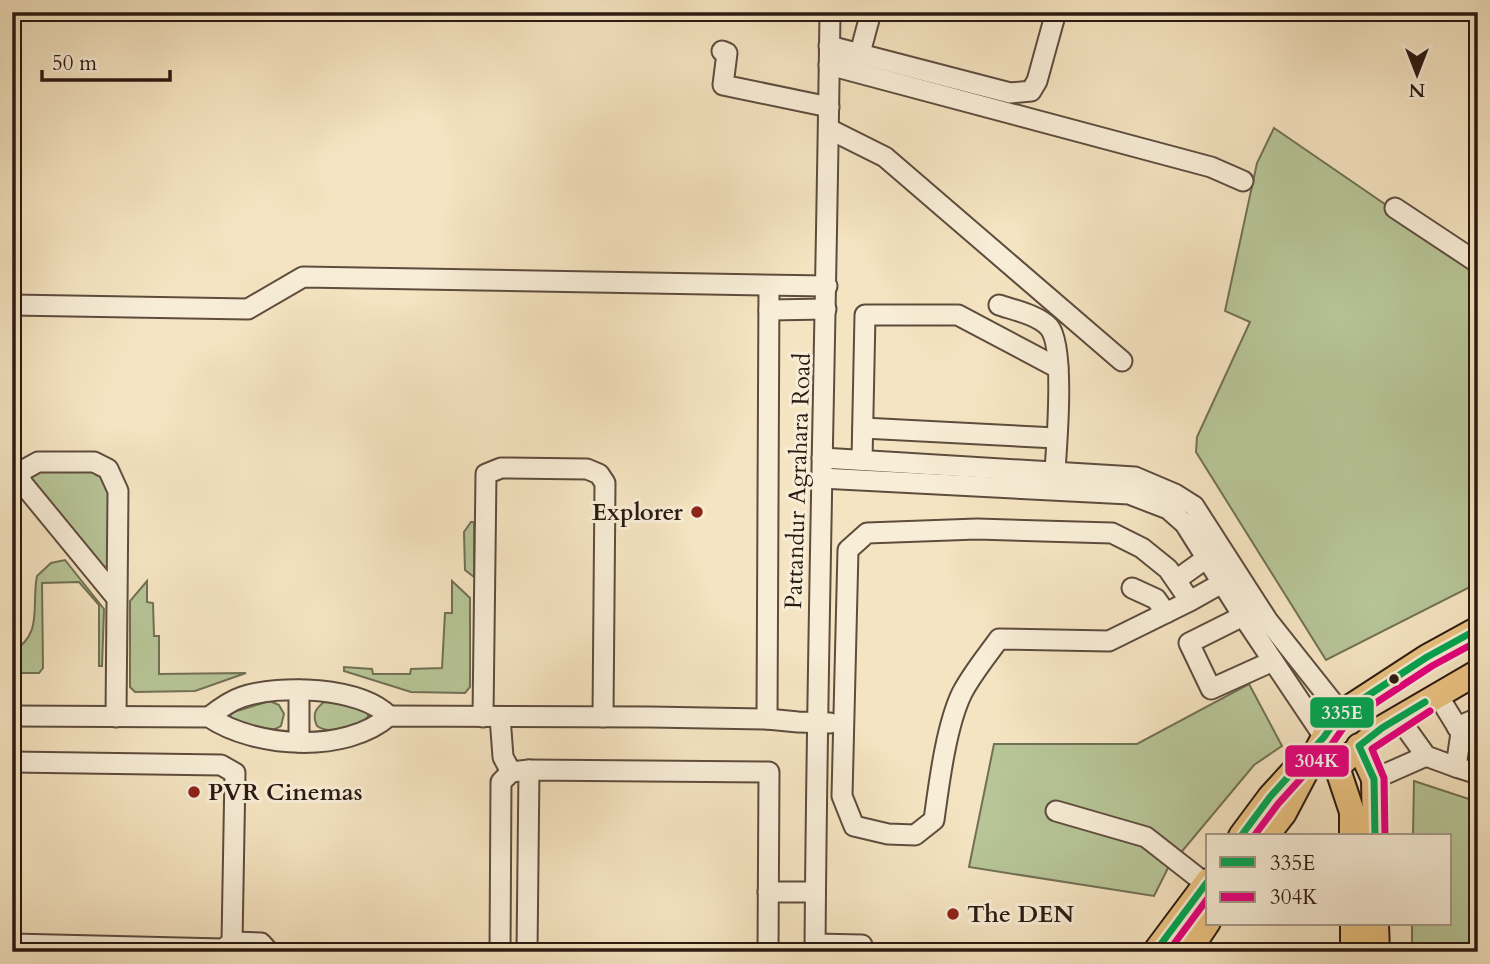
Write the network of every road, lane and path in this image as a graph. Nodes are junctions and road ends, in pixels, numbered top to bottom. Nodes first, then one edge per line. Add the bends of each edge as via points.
1 (830, 12) edge
2 (871, 12) edge
3 (1056, 12) edge
4 (722, 51) dead end
5 (860, 53) junction
6 (830, 56) junction
7 (829, 107) junction
8 (829, 129) junction
9 (1243, 181) dead end
10 (1395, 208) dead end
11 (1478, 263) edge
12 (769, 286) junction
13 (827, 286) junction
14 (12, 304) edge
15 (999, 305) dead end
16 (826, 315) junction
17 (769, 316) junction
18 (1122, 361) dead end
19 (1058, 368) junction
20 (863, 428) junction
21 (1056, 438) junction
22 (822, 458) junction
23 (862, 460) junction
24 (821, 478) junction
25 (1054, 481) junction
26 (1214, 553) junction
27 (1176, 580) junction
28 (1222, 583) junction
29 (1132, 588) dead end
30 (115, 596) junction
31 (1190, 601) junction
32 (1166, 613) junction
33 (1243, 616) junction
34 (1478, 629) edge
35 (1273, 661) junction
36 (1478, 672) edge
37 (299, 690) junction
38 (1437, 694) junction
39 (1342, 713) junction
40 (12, 716) edge
41 (389, 716) junction
42 (116, 717) junction
43 (209, 717) junction
44 (491, 717) junction
45 (603, 717) junction
46 (1398, 717) junction
47 (1478, 718) edge
48 (767, 719) junction
49 (816, 723) junction
50 (844, 723) junction
51 (1457, 727) junction
52 (1324, 737) junction
53 (299, 742) junction
54 (1359, 746) junction
55 (1426, 756) junction
56 (12, 762) edge
57 (1456, 767) junction
58 (520, 771) junction
59 (1478, 774) edge
60 (1374, 779) junction
61 (1056, 811) dead end
62 (1242, 834) edge
63 (1268, 834) edge
64 (1352, 834) edge
65 (1375, 834) edge
66 (1206, 881) edge
67 (1206, 883) edge
68 (768, 892) junction
69 (815, 892) junction
70 (1206, 925) edge
71 (1353, 926) edge
72 (1376, 926) edge
73 (12, 944) edge
74 (226, 948) edge
75 (815, 948) edge
76 (89, 949) edge
77 (269, 952) edge
78 (500, 952) edge
79 (527, 952) edge
80 (768, 952) edge
81 (862, 952) edge
82 (1156, 952) edge
83 (1188, 952) edge
84 (1353, 952) edge
85 (1377, 952) edge

1 - 6 street, Pattandur Agrahara Road
2 - 5 street
3 - 5 street via 1031,91 1010,93
4 - 7 street via 727,53 723,85
5 - 6 street
6 - 7 street, Pattandur Agrahara Road
6 - 9 street via 1211,167
7 - 8 street, Pattandur Agrahara Road
8 - 13 street, Pattandur Agrahara Road
8 - 18 street via 885,157
10 - 11 street
12 - 13 street
12 - 14 street via 303,277 248,309
12 - 17 street
13 - 16 street, Pattandur Agrahara Road
15 - 19 street via 1049,327
16 - 17 street
16 - 22 street, Pattandur Agrahara Road
17 - 48 street
19 - 20 street via 958,315 865,315
19 - 21 street
20 - 21 street
20 - 23 street
21 - 25 street
22 - 23 street
22 - 24 street, Pattandur Agrahara Road
23 - 25 street
24 - 25 street
24 - 49 street, Pattandur Agrahara Road
25 - 26 street via 1135,477 1175,494 1194,506
26 - 27 street
26 - 28 street
26 - 39 street
27 - 31 street
27 - 50 street via 1142,548 1112,533 977,529 867,533 848,550
28 - 31 street
28 - 33 street
29 - 32 street via 1156,599
30 - 30 street via 23,484 18,473 38,462 94,462 108,469 118,491
30 - 42 street
31 - 32 street
32 - 50 street via 1109,641 999,639 961,696 941,771 934,820 915,835 854,826 842,796
33 - 35 street
33 - 35 street via 1189,643 1211,689
34 - 39 main road
35 - 52 street
36 - 38 main road
37 - 41 street via 359,700 380,707
37 - 43 street via 242,697
37 - 53 street
38 - 46 main road
38 - 51 street
39 - 52 main road
40 - 42 street
41 - 44 street
41 - 53 street via 378,726 352,735
42 - 43 street
43 - 53 street via 243,733
44 - 45 street
44 - 45 street via 486,474 501,468 587,469 605,483
44 - 58 street via 503,757
45 - 48 street
46 - 54 main road
46 - 55 street
47 - 51 street
48 - 49 street
49 - 50 street
49 - 69 street, Pattandur Agrahara Road
51 - 57 street via 1461,733
52 - 62 main road
52 - 63 main road via 1284,813
54 - 60 main road
54 - 64 main road via 1337,767 1352,813
55 - 57 street
55 - 60 street
56 - 74 street via 221,765 235,773
57 - 59 street
58 - 68 street via 769,772
58 - 78 street via 501,782
58 - 79 street
60 - 65 main road
61 - 66 street via 1146,837
67 - 82 main road
68 - 69 street
68 - 80 street
69 - 75 street, Pattandur Agrahara Road
70 - 83 main road
71 - 84 main road
72 - 85 main road
73 - 76 street
74 - 76 street
74 - 77 street via 261,943
75 - 81 street via 862,945

